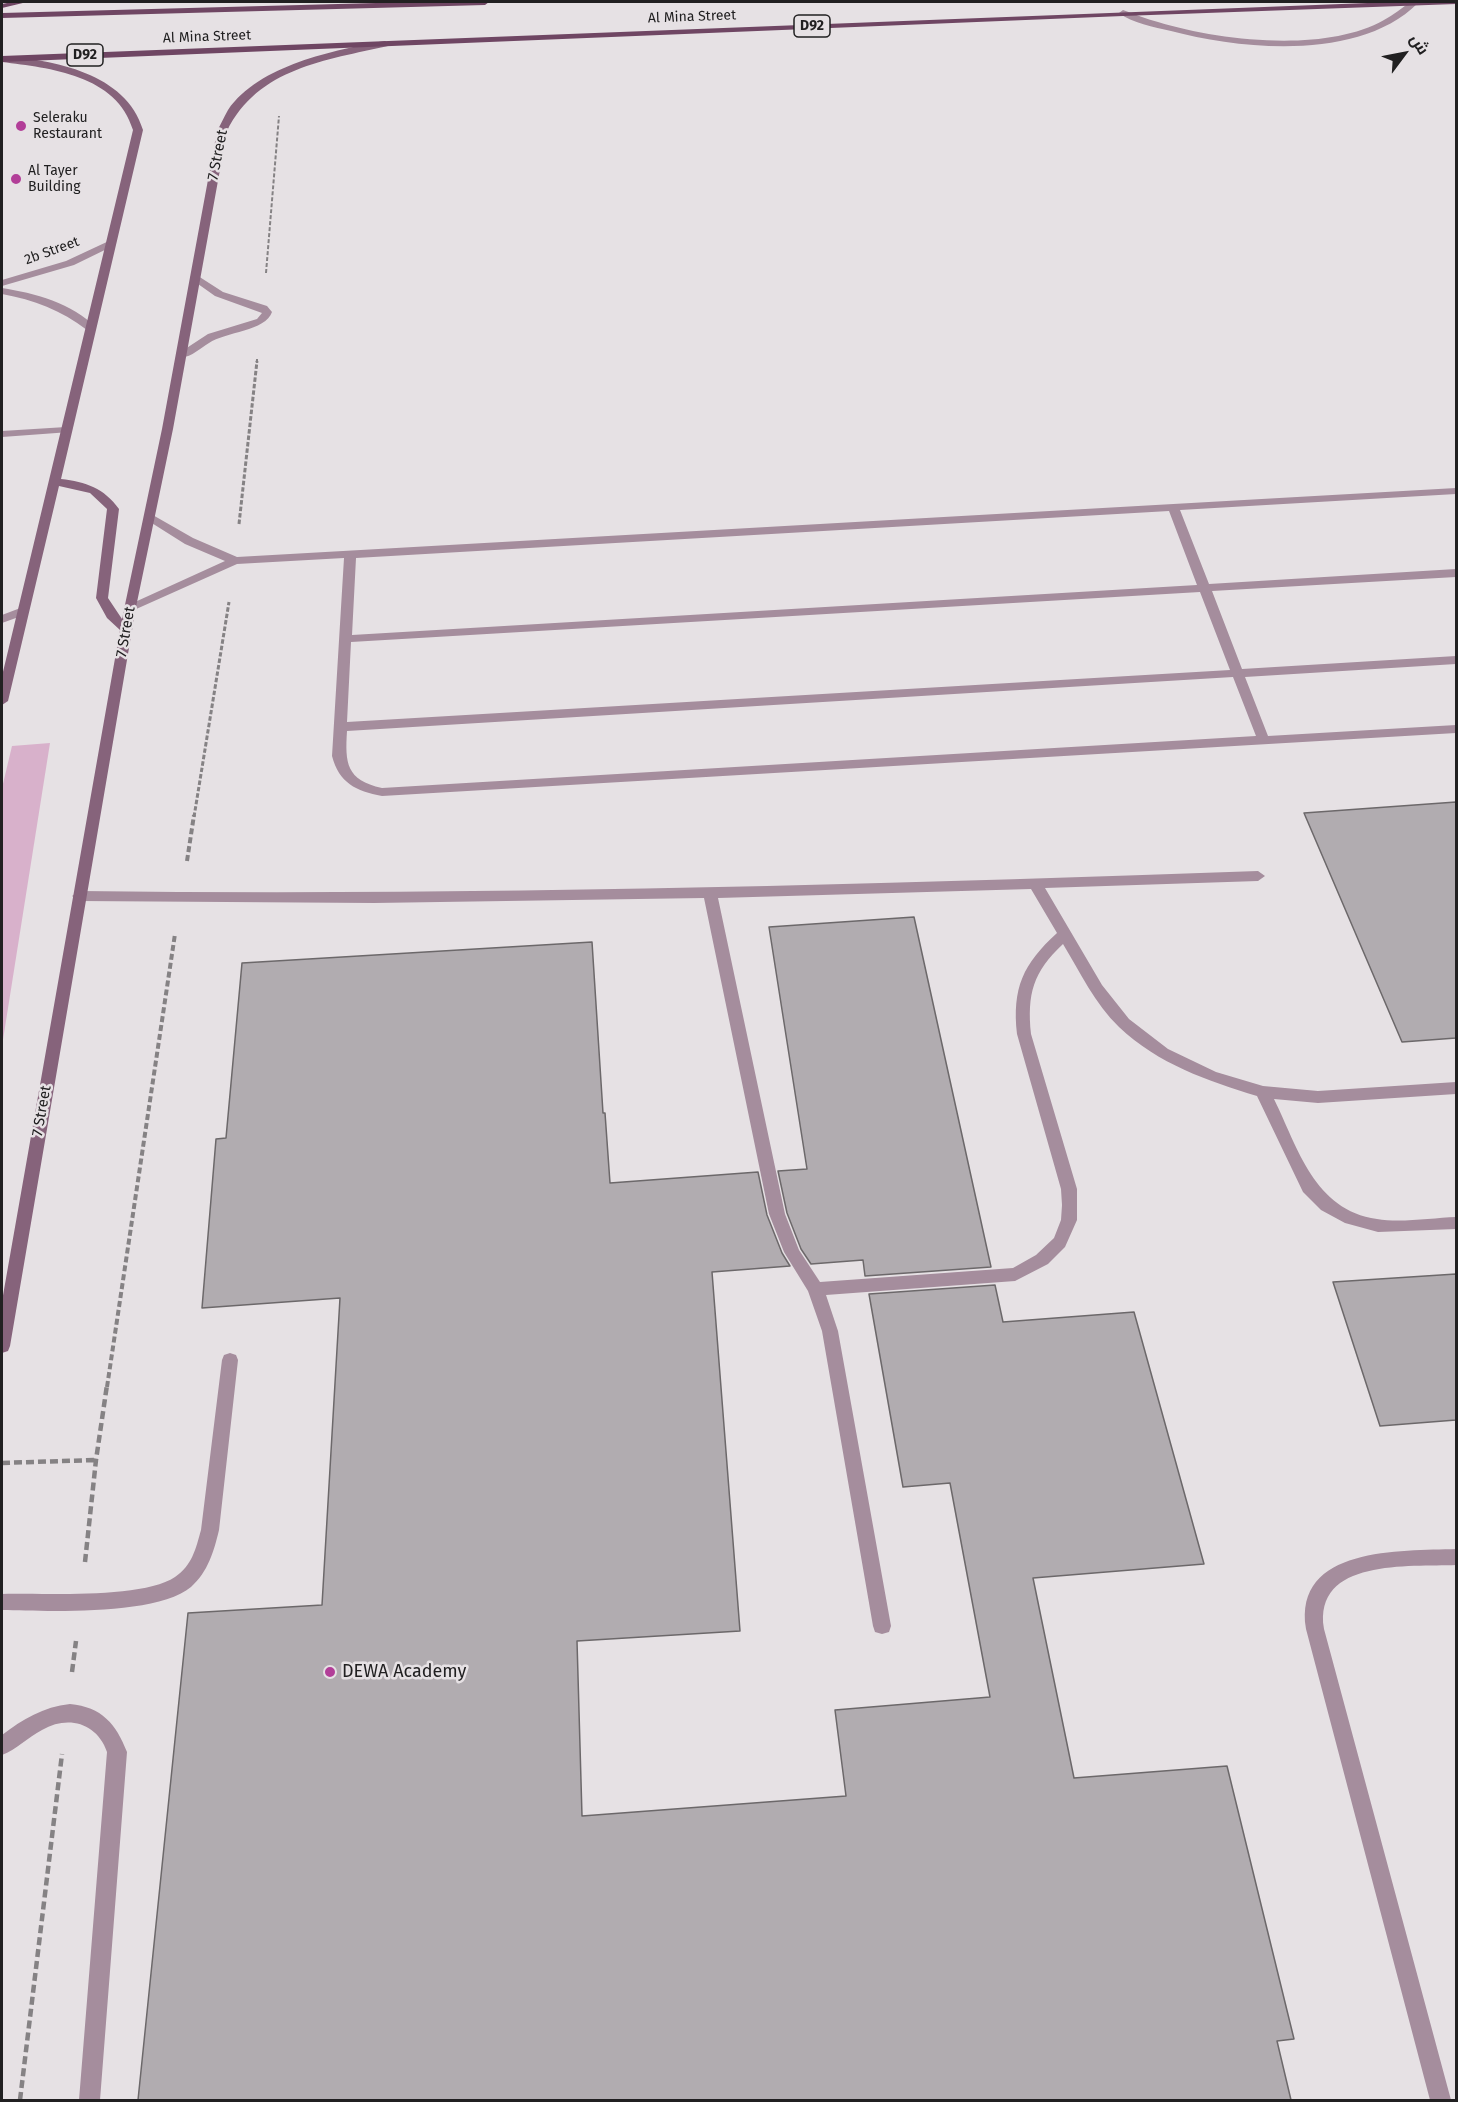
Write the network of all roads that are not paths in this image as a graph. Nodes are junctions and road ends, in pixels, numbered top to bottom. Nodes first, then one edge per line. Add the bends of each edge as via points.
1 (23, 2) edge
2 (485, 2) edge
3 (1456, 2) edge
4 (1414, 3) junction
5 (2, 6) edge
6 (1123, 13) junction
7 (2, 16) edge
8 (405, 41) junction
9 (2, 59) edge
10 (111, 243) junction
11 (195, 277) junction
12 (2, 283) edge
13 (2, 291) edge
14 (91, 328) junction
15 (183, 354) junction
16 (66, 430) junction
17 (2, 434) edge
18 (53, 482) junction
19 (1456, 491) edge
20 (1173, 507) junction
21 (151, 518) junction
22 (350, 554) junction
23 (236, 561) junction
24 (1456, 573) edge
25 (1204, 588) junction
26 (130, 607) junction
27 (23, 611) junction
28 (2, 619) edge
29 (126, 629) junction
30 (345, 639) junction
31 (1456, 660) edge
32 (1238, 673) junction
33 (2, 700) edge
34 (340, 727) junction
35 (1456, 729) edge
36 (1264, 741) junction
37 (1258, 876) dead end
38 (1035, 884) junction
39 (710, 895) junction
40 (79, 896) junction
41 (1064, 935) junction
42 (1456, 1088) edge
43 (1263, 1092) junction
44 (1456, 1223) edge
45 (816, 1289) junction
46 (2, 1346) edge
47 (230, 1360) dead end
48 (1456, 1557) edge
49 (2, 1602) edge
50 (882, 1626) dead end
51 (2, 1746) edge
52 (90, 2100) edge
53 (1440, 2100) edge

1 - 5 main road
2 - 7 main road
3 - 4 main road, Al Mina Street / D92
4 - 6 main road, Al Mina Street / D92
4 - 6 street via 1391,21 1355,34 1286,43 1194,35
6 - 8 main road, Al Mina Street / D92
8 - 9 main road, Al Mina Street / D92
8 - 11 main road, 7 Street via 329,56 267,81 241,99 227,116 222,131
9 - 10 main road via 44,65 83,77 106,87 132,112 138,130
10 - 12 street, 2b Street via 62,266
10 - 14 main road
11 - 15 main road, 7 Street
11 - 15 street via 219,294 267,312 261,321 212,336
13 - 14 street via 41,299 78,316
14 - 16 main road
15 - 21 main road, 7 Street
16 - 17 street
16 - 18 main road
18 - 27 main road
18 - 29 main road via 93,489 113,509 102,598 106,610
19 - 20 street
20 - 22 street
20 - 25 street
21 - 23 street via 189,541
21 - 26 main road, 7 Street
22 - 23 street
22 - 30 street
23 - 26 street
24 - 25 street
25 - 30 street
25 - 32 street
26 - 29 main road, 7 Street
27 - 28 street
27 - 33 main road
29 - 40 main road, 7 Street
30 - 34 street
31 - 32 street
32 - 34 street
32 - 36 street
34 - 36 street via 339,756 345,776 366,790 382,792
35 - 36 street
37 - 38 street
38 - 39 street
38 - 41 street
39 - 40 street via 344,899
39 - 45 street via 777,1214 792,1252
40 - 46 main road, 7 Street
41 - 43 street via 1097,989 1124,1023 1163,1053 1211,1076
41 - 45 street via 1032,969 1023,989 1020,1011 1069,1189 1067,1230 1056,1249 1038,1264 1014,1274
42 - 43 street via 1318,1097
43 - 44 street via 1309,1188 1327,1206 1351,1219 1378,1226
45 - 50 street via 830,1331
47 - 49 street via 209,1540 196,1570 179,1586 157,1596
48 - 53 street via 1370,1562 1350,1567 1332,1576 1319,1591 1313,1609 1315,1629
51 - 52 street via 45,1718 67,1713 100,1722 112,1735 117,1752

